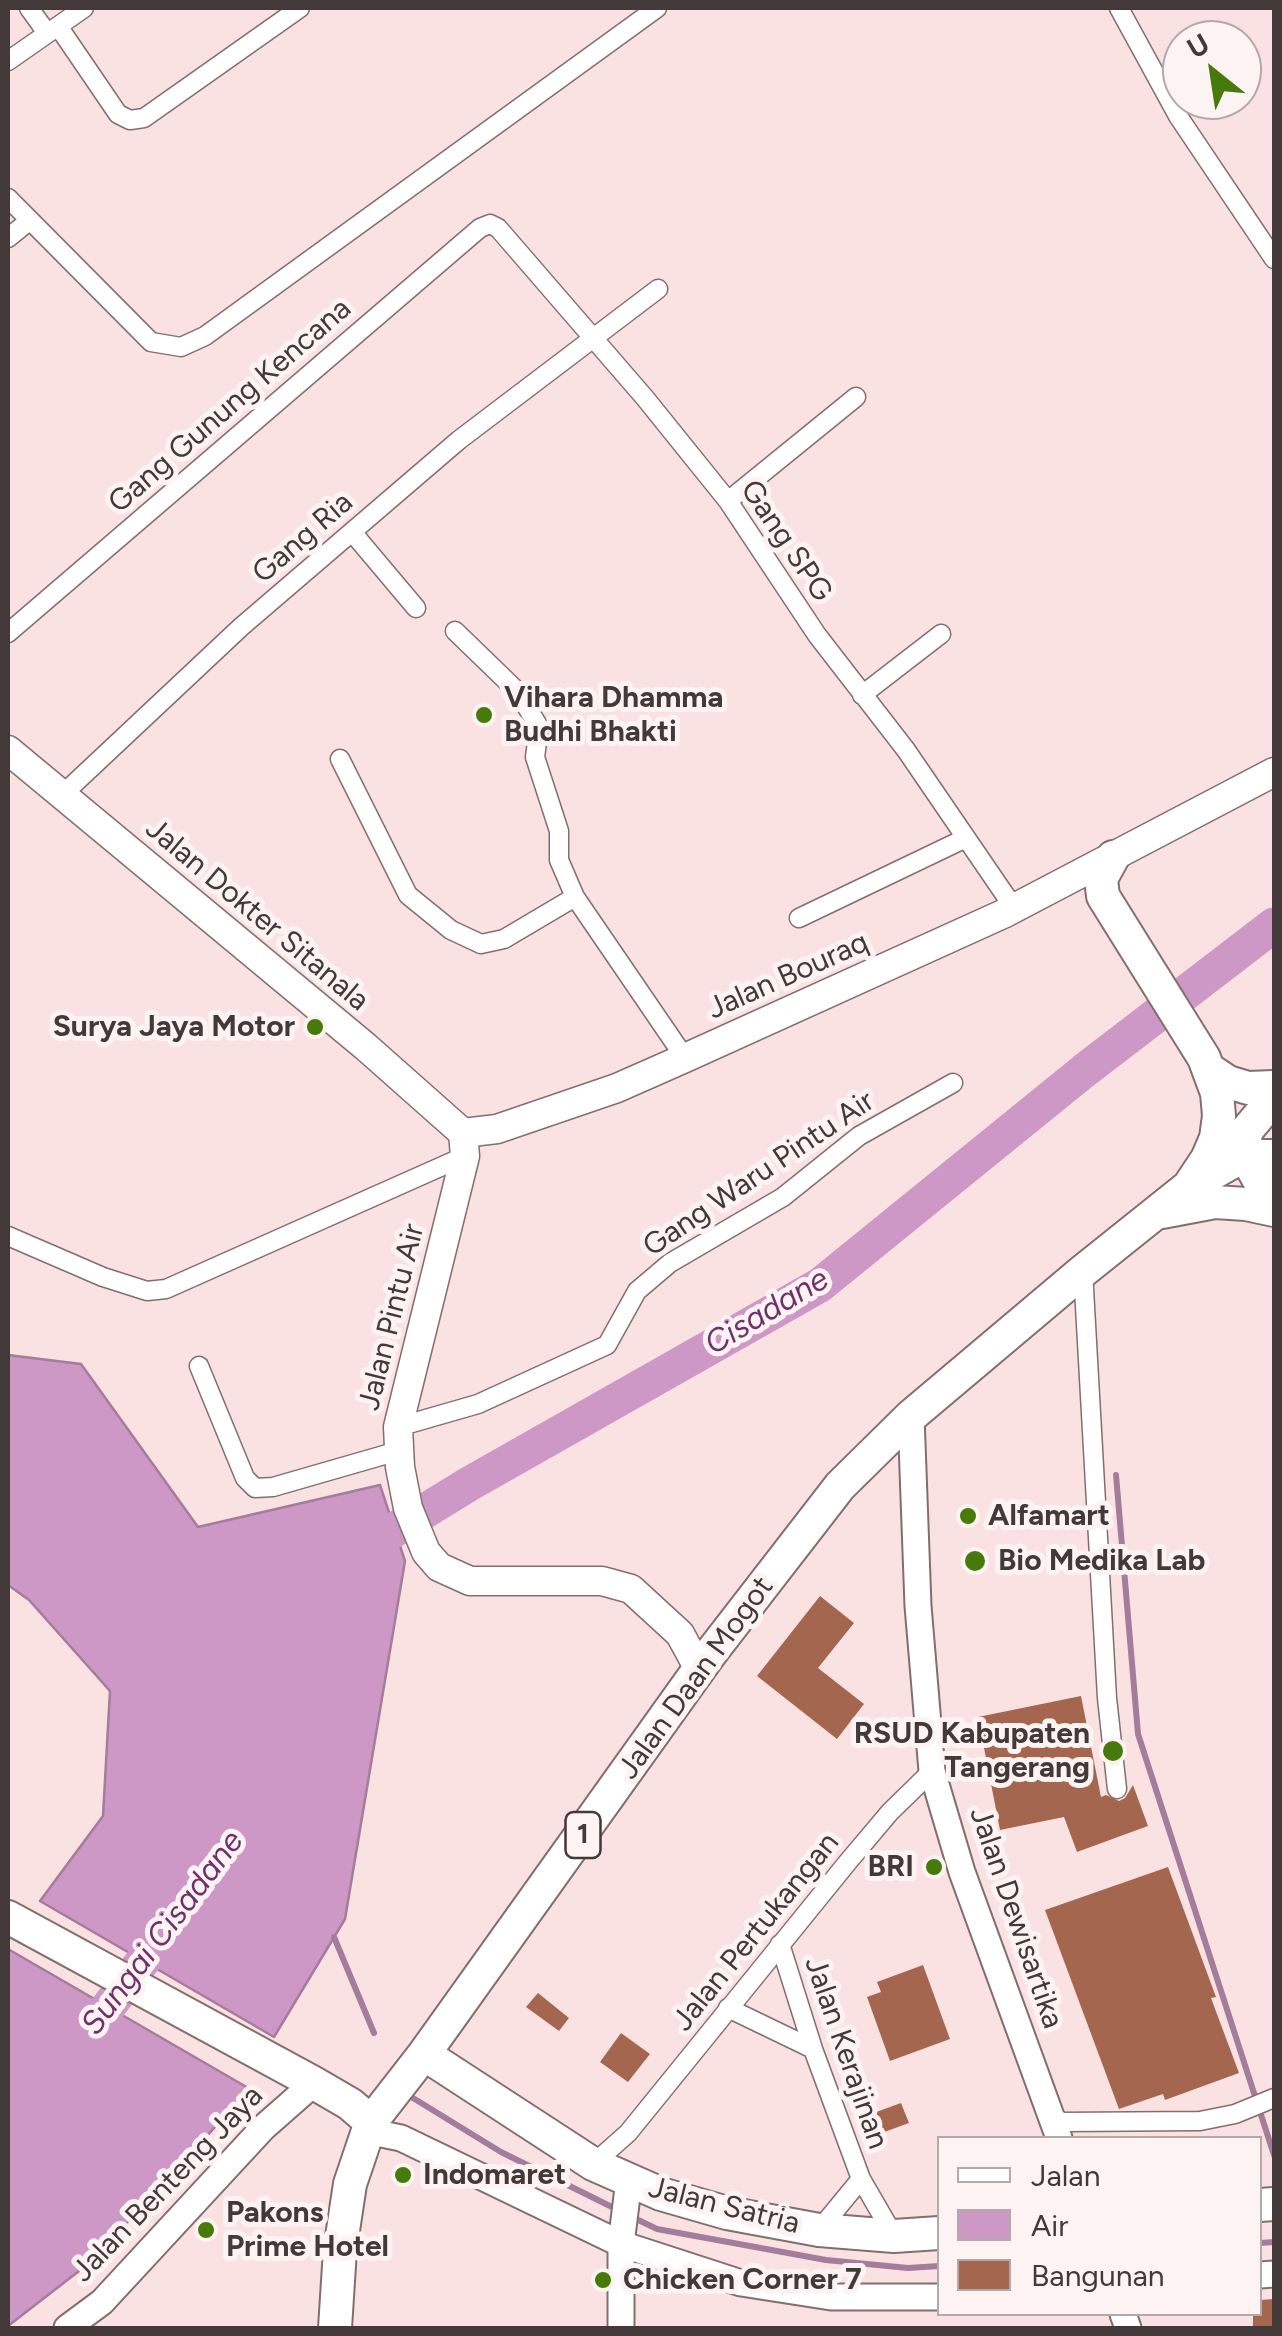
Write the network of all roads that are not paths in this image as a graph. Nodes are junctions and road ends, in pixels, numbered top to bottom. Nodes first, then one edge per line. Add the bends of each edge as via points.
1 (29, 8) edge
2 (84, 8) edge
3 (300, 8) edge
4 (658, 8) edge
5 (1119, 8) edge
6 (53, 29) junction
7 (8, 61) edge
8 (8, 198) edge
9 (29, 221) junction
10 (490, 224) joint
11 (8, 238) edge
12 (1274, 259) edge
13 (658, 289) dead end
14 (591, 337) junction
15 (856, 397) dead end
16 (728, 502) junction
17 (352, 532) junction
18 (416, 608) dead end
19 (455, 631) dead end
20 (8, 634) edge
21 (940, 634) dead end
22 (862, 694) junction
23 (8, 750) edge
24 (340, 759) dead end
25 (1274, 772) edge
26 (62, 795) junction
27 (966, 838) junction
28 (1121, 853) junction
29 (576, 897) junction
30 (1014, 908) junction
31 (799, 918) dead end
32 (685, 1058) junction
33 (1207, 1064) junction
34 (953, 1083) dead end
35 (1274, 1087) edge
36 (1264, 1110) edge
37 (464, 1144) junction
38 (1264, 1157) edge
39 (1188, 1187) junction
40 (1274, 1209) edge
41 (1153, 1215) junction
42 (8, 1236) edge
43 (1083, 1270) junction
44 (199, 1366) dead end
45 (911, 1416) junction
46 (399, 1448) junction
47 (699, 1669) junction
48 (932, 1771) junction
49 (1117, 1789) dead end
50 (8, 1917) edge
51 (780, 1944) junction
52 (464, 1999) junction
53 (728, 2008) junction
54 (813, 2049) junction
55 (424, 2054) junction
56 (314, 2084) junction
57 (1271, 2100) edge
58 (362, 2119) junction
59 (1055, 2127) edge
60 (628, 2133) junction
61 (593, 2164) junction
62 (861, 2180) junction
63 (628, 2183) junction
64 (820, 2230) junction
65 (937, 2234) edge
66 (894, 2236) junction
67 (621, 2240) junction
68 (937, 2297) edge
69 (67, 2328) edge
70 (334, 2328) edge
71 (621, 2328) edge

1 - 6 street
2 - 6 street
3 - 6 street via 144,118 130,120 118,114
4 - 9 street via 181,347 150,342
5 - 12 street via 1178,116
6 - 7 street
8 - 9 street
9 - 11 street
10 - 14 street, Gang SPG
10 - 20 street, Gang Gunung Kencana
13 - 14 street, Gang Ria
14 - 16 street, Gang SPG
14 - 17 street, Gang Ria
15 - 16 street
16 - 22 street, Gang SPG
17 - 18 street
17 - 26 street, Gang Ria
19 - 29 street via 517,691 539,727 535,757 559,831 559,860
21 - 22 street
22 - 27 street, Gang SPG
23 - 26 main road, Jalan Dokter Sitanala
24 - 29 street via 408,895 451,930 480,944 504,939
25 - 28 main road, Jalan Bouraq
26 - 37 main road, Jalan Dokter Sitanala via 366,1047
27 - 30 street, Gang SPG
27 - 31 street
28 - 30 main road, Jalan Bouraq
28 - 33 highway via 1100,888
29 - 32 street
30 - 32 main road, Jalan Bouraq
32 - 37 main road, Jalan Bouraq
33 - 35 highway via 1228,1082
33 - 39 highway via 1219,1116 1216,1138
34 - 46 street, Gang Waru Pintu Air via 859,1136 783,1197 670,1263 637,1292 607,1345
36 - 38 highway via 1243,1140
37 - 42 street via 166,1289 103,1277
37 - 46 main road, Jalan Pintu Air
38 - 39 highway, Jalan Daan Mogot / 1
38 - 40 highway
39 - 41 highway, Jalan Daan Mogot / 1
40 - 41 highway via 1214,1202
41 - 43 highway, Jalan Daan Mogot / 1
43 - 45 highway, Jalan Daan Mogot / 1
43 - 49 street
44 - 46 street, Gang Waru Pintu Air via 255,1488
45 - 47 highway, Jalan Daan Mogot / 1 via 840,1486
45 - 48 street, Jalan Dewisartika
46 - 47 main road, Jalan Pintu Air via 408,1508 439,1567 470,1581 602,1582 631,1589 680,1634
47 - 52 highway, Jalan Daan Mogot / 1
48 - 51 street, Jalan Pertukangan
48 - 59 street, Jalan Dewisartika
50 - 56 highway
51 - 53 street, Jalan Pertukangan
51 - 54 street, Jalan Kerajinan
52 - 55 highway, Jalan Daan Mogot / 1
52 - 58 highway via 431,2021 386,2072
53 - 54 street
53 - 60 street, Jalan Pertukangan
54 - 62 street, Jalan Kerajinan
55 - 58 highway, Jalan Daan Mogot / 1
55 - 61 highway, Jalan Satria
56 - 58 highway
56 - 69 street, Jalan Benteng Jaya via 264,2127 102,2302
57 - 59 street via 1200,2121
58 - 67 street
58 - 70 highway, Jalan Daan Mogot / 1
60 - 61 street, Jalan Pertukangan
60 - 63 street
61 - 63 highway, Jalan Satria
62 - 64 street, Jalan Kerajinan
62 - 66 street, Jalan Kerajinan
63 - 64 highway, Jalan Satria
63 - 67 street
64 - 66 highway, Jalan Satria
65 - 66 highway, Jalan Satria
67 - 68 street via 741,2284 831,2297
67 - 71 street

